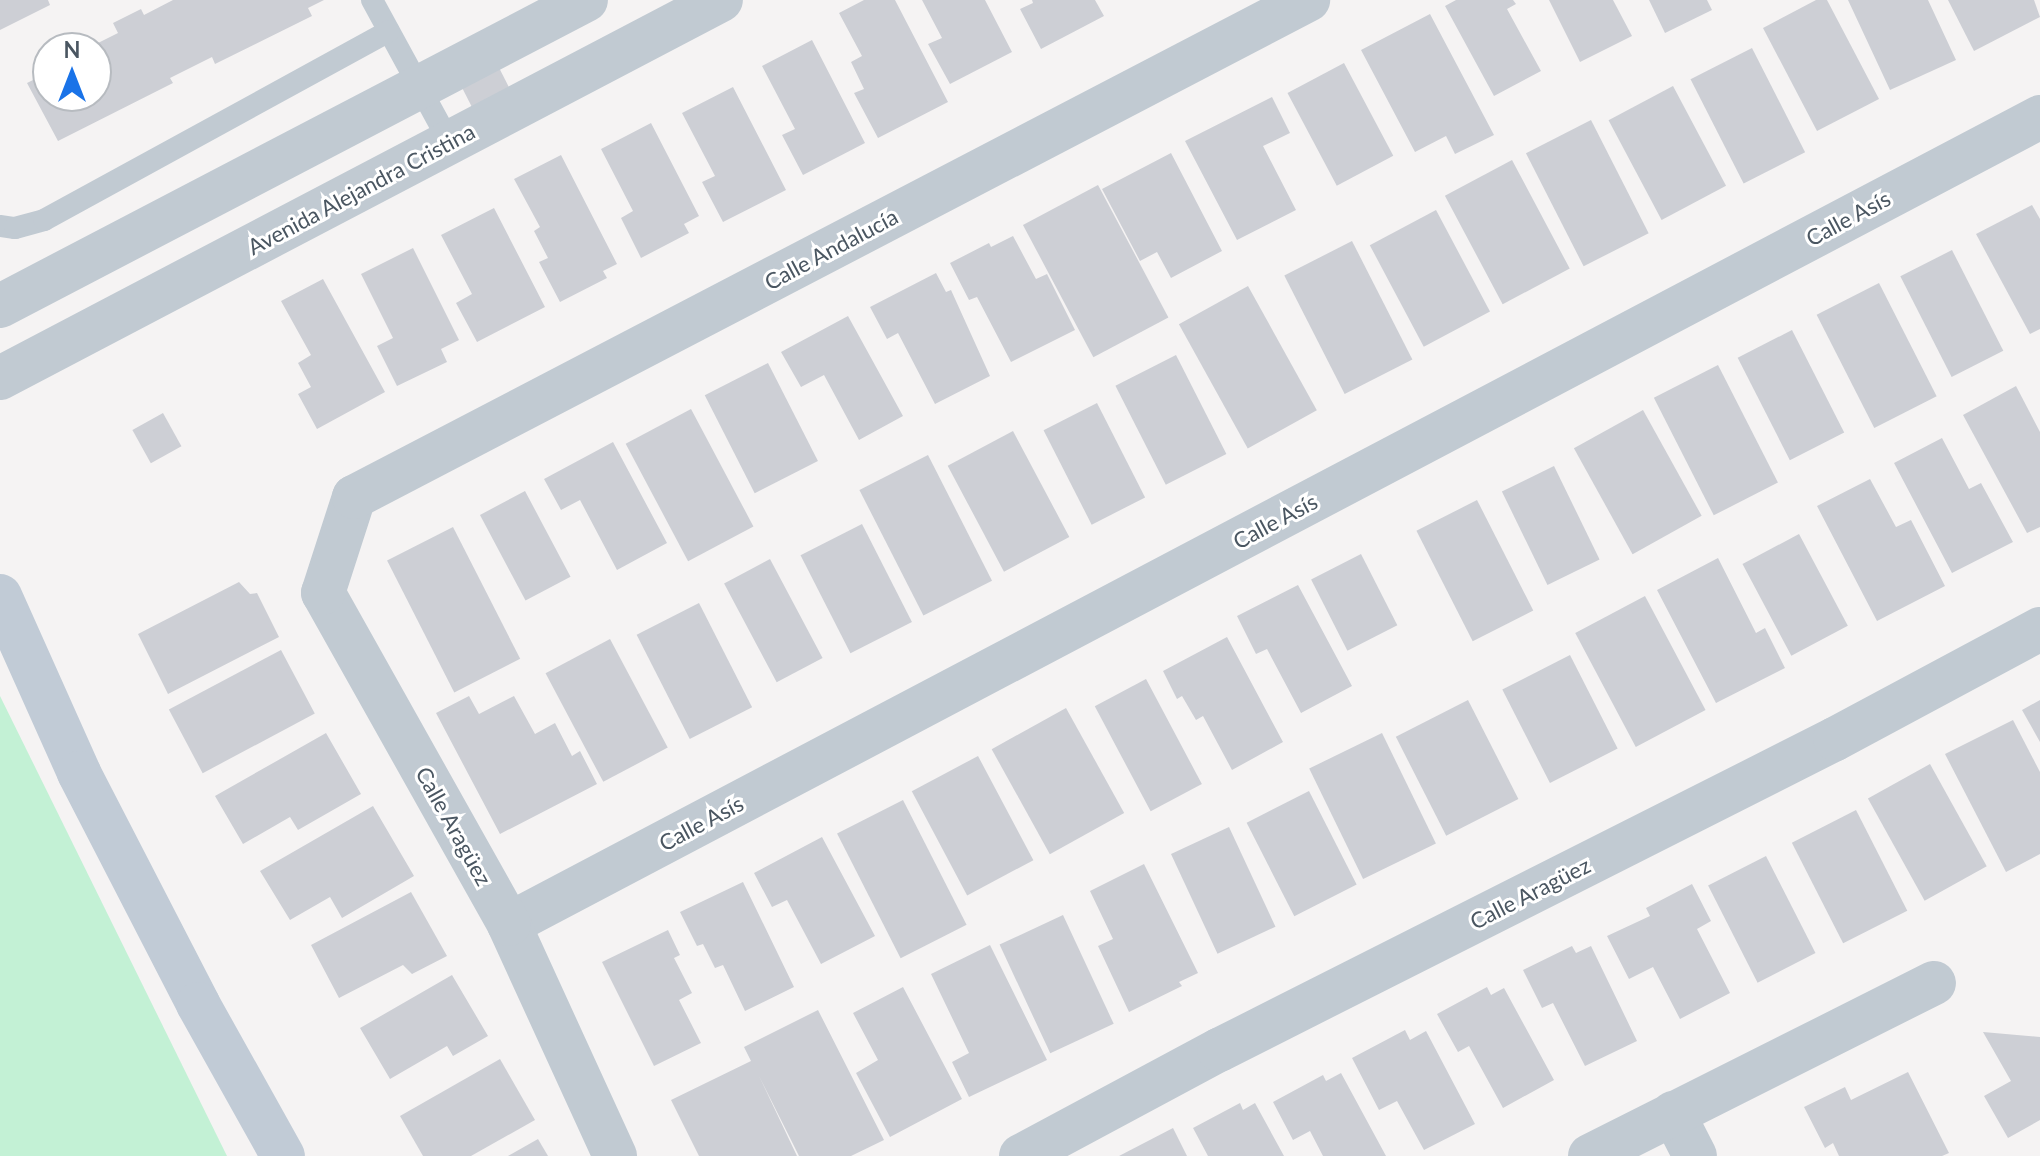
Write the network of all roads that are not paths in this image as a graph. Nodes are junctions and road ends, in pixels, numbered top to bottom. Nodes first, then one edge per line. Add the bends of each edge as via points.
1 (372, 0) edge
2 (586, 0) edge
3 (721, 0) edge
4 (1308, 0) edge
5 (389, 31) junction
6 (420, 87) junction
7 (2040, 117) edge
8 (450, 143) junction
9 (0, 226) edge
10 (0, 306) edge
11 (0, 378) edge
12 (354, 497) joint
13 (0, 596) edge
14 (2040, 629) edge
15 (509, 924) junction
16 (1934, 983) dead end
17 (1673, 1113) junction
18 (283, 1156) edge
19 (615, 1156) edge
20 (1021, 1156) edge
21 (1590, 1156) edge
22 (1695, 1156) edge

1 - 5 lane
2 - 6 street
3 - 8 street, Avenida Alejandra Cristina
4 - 12 street, Calle Andalucía
5 - 6 lane
5 - 9 lane via 44,220 15,228
6 - 8 lane
6 - 10 street
7 - 15 street, Calle Asís
8 - 11 street, Avenida Alejandra Cristina
12 - 15 street, Calle Aragüez via 323,593
13 - 18 street via 79,773
14 - 20 street, Calle Aragüez
15 - 19 street, Calle Aragüez
16 - 17 street
17 - 21 street
17 - 22 street

